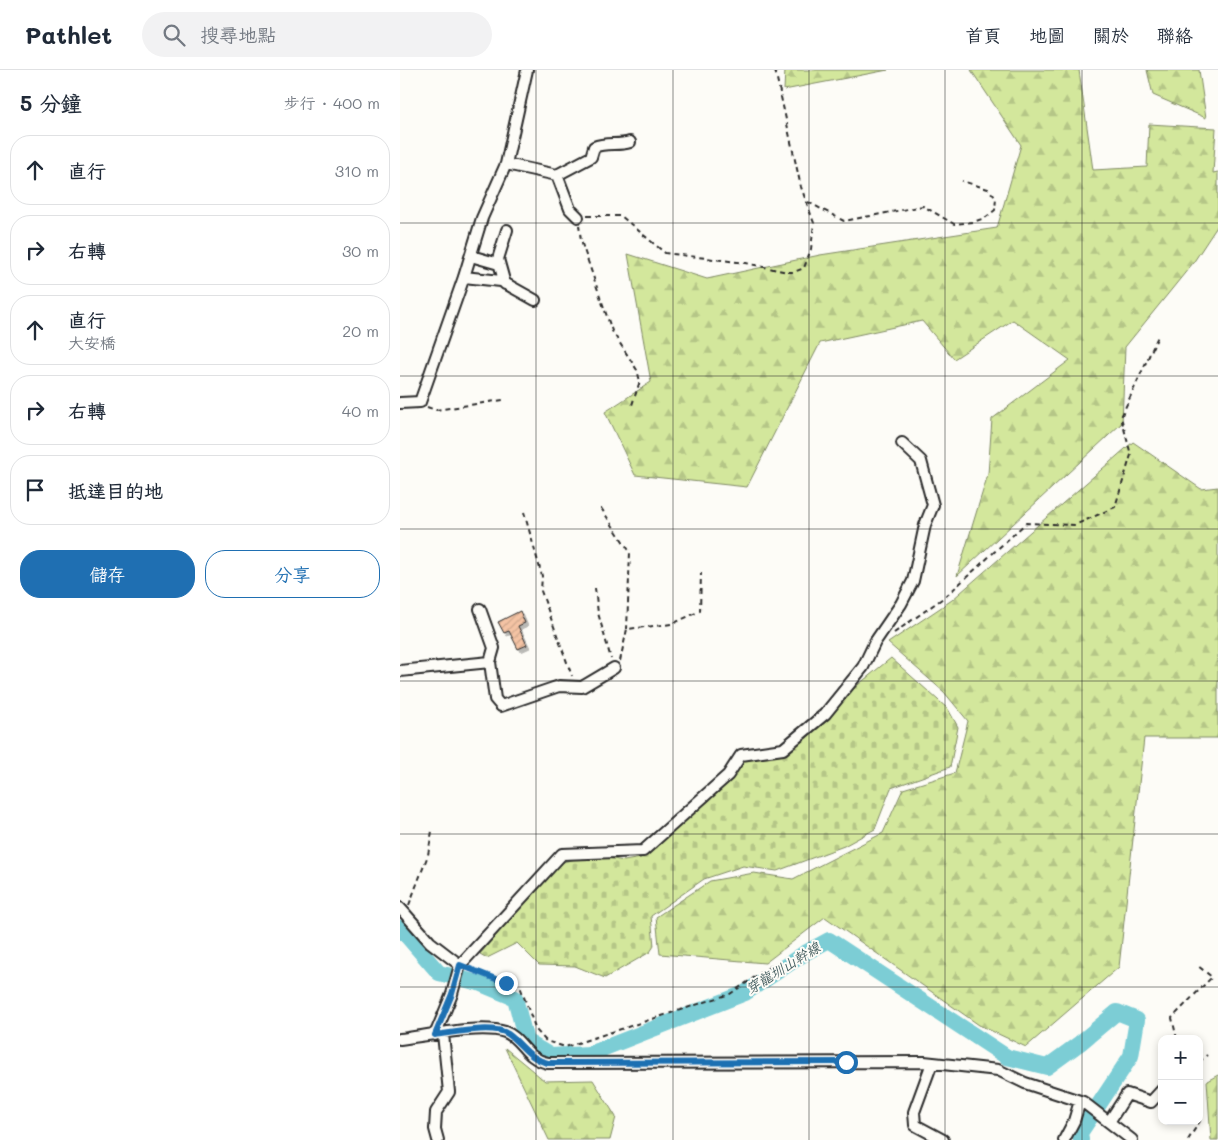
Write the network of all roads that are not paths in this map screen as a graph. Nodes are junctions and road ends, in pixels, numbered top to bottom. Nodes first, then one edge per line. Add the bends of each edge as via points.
1 (527, 70) edge
2 (630, 142) dead end
3 (506, 164) junction
4 (557, 174) junction
5 (578, 217) road end
6 (506, 230) dead end
7 (470, 256) junction
8 (499, 264) junction
9 (464, 277) junction
10 (505, 284) junction
11 (535, 300) dead end
12 (400, 403) edge
13 (902, 444) dead end
14 (480, 609) dead end
15 (490, 662) junction
16 (614, 668) road end
17 (400, 671) edge
18 (403, 912) edge
19 (460, 965) junction
20 (439, 1034) junction
21 (400, 1039) edge
22 (932, 1063) junction
23 (1158, 1094) edge
24 (1082, 1102) junction
25 (1107, 1121) junction
26 (438, 1140) edge
27 (943, 1140) edge
28 (1064, 1140) edge
29 (1132, 1140) edge

1 - 3 street
2 - 4 street via 594,147 591,157
3 - 4 street
3 - 7 street via 482,218
4 - 5 street via 570,209
6 - 8 street
7 - 8 street
7 - 9 street
8 - 10 street
9 - 10 street
9 - 12 street via 420,402
10 - 11 street
13 - 19 street via 922,461 933,505 925,525 913,581 863,667 825,714 783,748 741,755 728,775 643,852 562,854
14 - 15 street via 494,648
15 - 16 street via 496,699 501,706 559,686 582,687
15 - 17 street
18 - 19 street via 430,942
19 - 20 street
20 - 21 street
20 - 22 street via 483,1029 506,1032 536,1061 548,1063
20 - 26 street via 449,1092 436,1112
22 - 24 street via 998,1070 1025,1083
22 - 27 street via 914,1112 915,1125
23 - 25 street via 1151,1102 1127,1094
24 - 25 street
24 - 28 street
25 - 29 street

